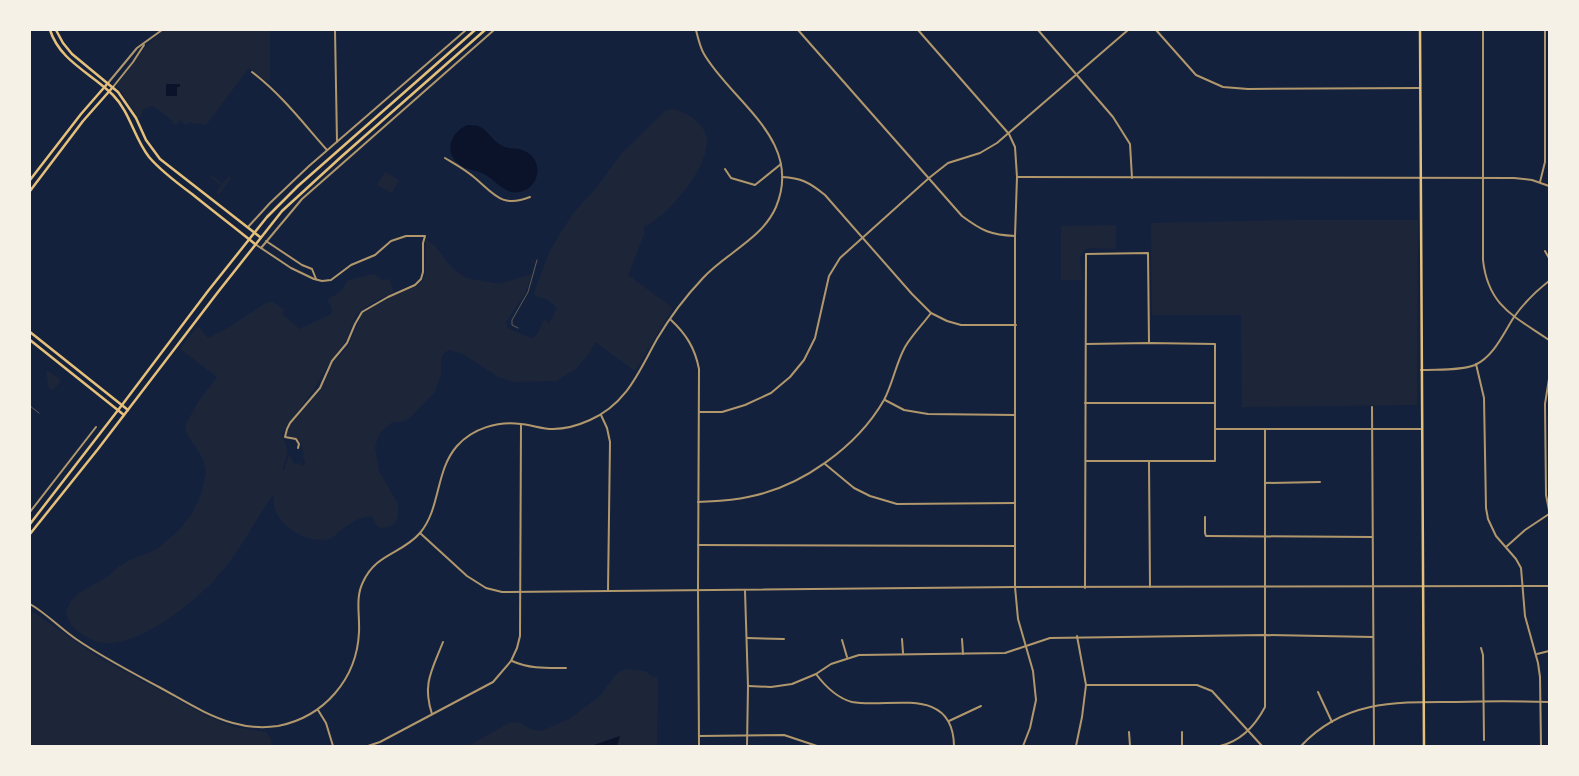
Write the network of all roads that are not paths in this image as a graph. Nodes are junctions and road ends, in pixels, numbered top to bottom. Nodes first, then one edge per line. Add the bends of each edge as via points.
1 (50, 30) edge
2 (56, 30) edge
3 (162, 30) edge
4 (335, 30) edge
5 (466, 30) edge
6 (475, 30) edge
7 (485, 30) edge
8 (494, 30) edge
9 (696, 30) edge
10 (798, 30) edge
11 (918, 30) edge
12 (1038, 30) edge
13 (1128, 30) edge
14 (1156, 30) edge
15 (1420, 30) edge
16 (1483, 30) edge
17 (1545, 30) edge
18 (144, 45) junction
19 (1545, 61) junction
20 (1549, 61) edge
21 (252, 72) dead end
22 (1077, 74) junction
23 (108, 83) junction
24 (104, 87) junction
25 (113, 87) junction
26 (1420, 88) junction
27 (109, 91) junction
28 (1544, 129) junction
29 (1549, 129) edge
30 (1009, 134) junction
31 (336, 142) junction
32 (327, 150) junction
33 (445, 158) dead end
34 (781, 164) junction
35 (724, 169) dead end
36 (782, 177) junction
37 (1017, 177) junction
38 (929, 178) junction
39 (1132, 178) junction
40 (1420, 178) junction
41 (1483, 178) junction
42 (30, 180) edge
43 (1540, 182) junction
44 (1549, 186) edge
45 (30, 191) edge
46 (530, 197) dead end
47 (248, 227) junction
48 (255, 232) junction
49 (1015, 236) junction
50 (260, 237) junction
51 (862, 237) junction
52 (248, 239) junction
53 (266, 241) junction
54 (255, 244) junction
55 (261, 248) junction
56 (1545, 251) dead end
57 (286, 255) junction
58 (1549, 258) edge
59 (538, 260) dead end
60 (282, 263) junction
61 (316, 279) junction
62 (1549, 281) edge
63 (931, 314) junction
64 (1515, 316) junction
65 (670, 319) junction
66 (1016, 325) junction
67 (518, 328) dead end
68 (30, 332) edge
69 (30, 340) edge
70 (1549, 340) edge
71 (1149, 343) junction
72 (1086, 344) junction
73 (1476, 364) junction
74 (1421, 370) junction
75 (1549, 379) edge
76 (884, 400) junction
77 (1215, 402) junction
78 (1086, 403) junction
79 (122, 405) junction
80 (30, 406) edge
81 (1372, 407) dead end
82 (118, 410) junction
83 (128, 410) junction
84 (699, 412) junction
85 (40, 413) dead end
86 (124, 415) junction
87 (601, 415) junction
88 (1015, 415) junction
89 (521, 424) junction
90 (96, 426) dead end
91 (1216, 429) junction
92 (1265, 429) junction
93 (1372, 429) junction
94 (1421, 429) junction
95 (298, 448) dead end
96 (1086, 461) junction
97 (1149, 462) junction
98 (825, 464) junction
99 (1547, 465) edge
100 (1320, 482) dead end
101 (1265, 483) junction
102 (698, 502) junction
103 (1015, 503) junction
104 (1549, 510) edge
105 (30, 512) edge
106 (1549, 514) edge
107 (1205, 517) dead end
108 (30, 524) edge
109 (420, 533) junction
110 (30, 534) edge
111 (1265, 536) junction
112 (1372, 537) junction
113 (698, 545) junction
114 (1015, 546) junction
115 (1506, 547) junction
116 (1372, 586) junction
117 (1522, 586) junction
118 (1549, 586) edge
119 (1015, 587) junction
120 (1150, 587) junction
121 (1264, 587) junction
122 (1422, 587) junction
123 (1085, 588) junction
124 (698, 590) junction
125 (745, 590) junction
126 (608, 591) junction
127 (520, 592) junction
128 (30, 604) edge
129 (1264, 635) junction
130 (1077, 636) junction
131 (1373, 637) junction
132 (746, 638) junction
133 (784, 639) dead end
134 (902, 639) dead end
135 (962, 639) dead end
136 (842, 640) dead end
137 (443, 642) dead end
138 (1025, 646) junction
139 (1481, 648) dead end
140 (1549, 651) edge
141 (903, 653) junction
142 (963, 654) junction
143 (1536, 654) junction
144 (847, 658) junction
145 (511, 661) junction
146 (566, 668) dead end
147 (816, 674) junction
148 (1086, 685) junction
149 (748, 686) junction
150 (1318, 692) dead end
151 (1483, 701) junction
152 (1541, 701) junction
153 (1423, 702) junction
154 (1549, 702) edge
155 (980, 706) dead end
156 (1373, 706) junction
157 (318, 710) junction
158 (432, 714) junction
159 (948, 721) junction
160 (1332, 722) junction
161 (1248, 730) junction
162 (1129, 732) dead end
163 (1182, 732) dead end
164 (747, 735) junction
165 (699, 736) junction
166 (1484, 740) dead end
167 (802, 741) junction
168 (333, 746) edge
169 (368, 746) edge
170 (699, 746) edge
171 (748, 746) edge
172 (801, 746) edge
173 (817, 746) edge
174 (954, 746) edge
175 (1023, 746) edge
176 (1076, 746) edge
177 (1130, 746) edge
178 (1182, 746) edge
179 (1220, 746) edge
180 (1262, 746) edge
181 (1301, 746) edge
182 (1374, 746) edge
183 (1424, 746) edge
184 (1541, 746) edge

1 - 24 main road via 62,53
2 - 23 main road via 72,54
3 - 18 street
4 - 31 street
5 - 31 street
6 - 48 main road via 298,186
7 - 50 main road via 300,192
8 - 53 street via 302,199
9 - 34 street via 702,52 759,119
10 - 38 street
11 - 30 street
12 - 22 street
13 - 22 street
14 - 26 street via 1196,75 1223,87
15 - 26 main road
16 - 41 street
17 - 19 street
18 - 23 street via 137,48
18 - 25 street
19 - 20 street
19 - 28 street
21 - 32 street via 288,105
22 - 30 street
22 - 39 street via 1113,117 1130,144
23 - 24 main road
23 - 25 main road
24 - 27 main road
24 - 42 main road
25 - 27 main road
25 - 47 main road via 130,108 160,160
26 - 40 main road
27 - 45 main road
27 - 52 main road via 128,115 142,147 157,166
28 - 29 street
28 - 43 street via 1545,162
30 - 37 street via 1015,147
30 - 38 street via 980,153 948,163
31 - 32 street
32 - 47 street
33 - 46 street via 496,197 511,202
34 - 35 street via 755,184 731,178
34 - 36 street
36 - 51 street via 810,182
36 - 65 street via 776,206 764,227 705,276
37 - 39 street
37 - 49 street
38 - 49 street via 962,216 979,229
38 - 51 street
39 - 40 street
40 - 41 street
40 - 74 main road
41 - 43 street via 1522,178
41 - 64 street via 1486,280 1499,303
43 - 44 street
47 - 48 main road
48 - 50 main road
48 - 52 main road
49 - 66 street
50 - 53 street
50 - 54 main road
51 - 63 street
51 - 84 street via 840,258 830,276 815,338 804,360 790,377 771,393 745,406 722,412
52 - 54 main road
52 - 79 main road
53 - 55 street
53 - 57 street
54 - 55 street
54 - 83 main road
55 - 60 street
56 - 58 street
57 - 60 street
57 - 61 street via 312,269
59 - 67 lane via 528,292 512,320 512,326
60 - 61 street
61 - 95 street via 331,280 351,265 376,255 391,241 406,236 425,236 421,279 362,312 347,343 332,361 320,388 287,429 285,437 296,439
62 - 64 street
63 - 66 street via 961,324
63 - 76 street via 905,346
64 - 70 street
64 - 73 street via 1491,352
65 - 84 street via 689,340 696,356
65 - 87 street via 629,391
66 - 88 street
68 - 79 main road
69 - 82 main road
71 - 72 street
71 - 72 street via 1148,253 1086,254
71 - 77 street via 1216,344
72 - 78 street
73 - 74 street
73 - 115 street via 1484,398 1486,508 1492,528
74 - 94 main road
75 - 99 street via 1545,404
76 - 88 street via 904,410 928,414
76 - 98 street via 849,443
77 - 78 street
77 - 91 street
78 - 96 street
79 - 82 main road
79 - 83 main road
80 - 85 lane
81 - 93 street
82 - 86 main road
82 - 108 main road
83 - 86 main road
84 - 102 street
86 - 110 main road
87 - 89 street via 586,422 553,429
87 - 126 street via 610,442
88 - 103 street
89 - 109 street via 485,427 458,445 446,460 431,513
89 - 127 street
90 - 105 street
91 - 92 street
91 - 97 street via 1215,461
92 - 93 street
92 - 101 street
93 - 94 street
93 - 112 street
94 - 122 main road
96 - 97 street
96 - 123 street
97 - 120 street
98 - 102 street via 784,486 749,497
98 - 103 street via 854,488 897,504
99 - 104 street
100 - 101 street
101 - 111 street
102 - 113 street
103 - 114 street
106 - 115 street
107 - 111 street via 1206,536
109 - 127 street via 467,576 486,588
109 - 157 street via 381,559 368,572 358,599 356,657 344,683
111 - 112 street
111 - 121 street
112 - 116 street
113 - 114 street
113 - 124 street
114 - 119 street
115 - 117 street via 1519,563
116 - 121 street
116 - 122 street
116 - 131 street
117 - 118 street
117 - 122 street
117 - 143 street via 1525,616
119 - 123 street
119 - 125 street
119 - 138 street
120 - 121 street
120 - 123 street
121 - 129 street
122 - 153 main road
124 - 125 street
124 - 126 street
124 - 165 street
125 - 132 street
126 - 127 street
127 - 145 street via 520,636
128 - 157 street via 109,660 206,713 229,722 277,726
129 - 130 street
129 - 131 street
129 - 161 street via 1265,707
130 - 138 street via 1050,638
130 - 148 street
131 - 156 street
132 - 133 street
132 - 149 street
134 - 141 street
135 - 142 street
136 - 144 street
137 - 158 street via 428,681 427,695
138 - 142 street via 1005,653
138 - 175 street via 1033,671 1036,700
139 - 151 street
140 - 143 street
141 - 142 street
141 - 144 street
143 - 152 street
144 - 147 street
145 - 146 street via 538,668
145 - 158 street via 493,682
147 - 149 street via 792,684
147 - 159 street via 828,689 852,702 916,702 936,709
148 - 161 street via 1197,685 1212,691
148 - 176 street
149 - 164 street
150 - 160 street
151 - 152 street
151 - 153 street
151 - 166 street
152 - 154 street
152 - 184 street
153 - 156 street via 1391,702
153 - 183 main road
155 - 159 street
156 - 160 street
156 - 182 street
157 - 168 street
158 - 169 street
159 - 174 street
160 - 181 street
161 - 179 street via 1232,743
161 - 180 street
162 - 177 street
163 - 178 street
164 - 165 street
164 - 167 street via 784,735
164 - 171 street
165 - 170 street
167 - 172 street
167 - 173 street

